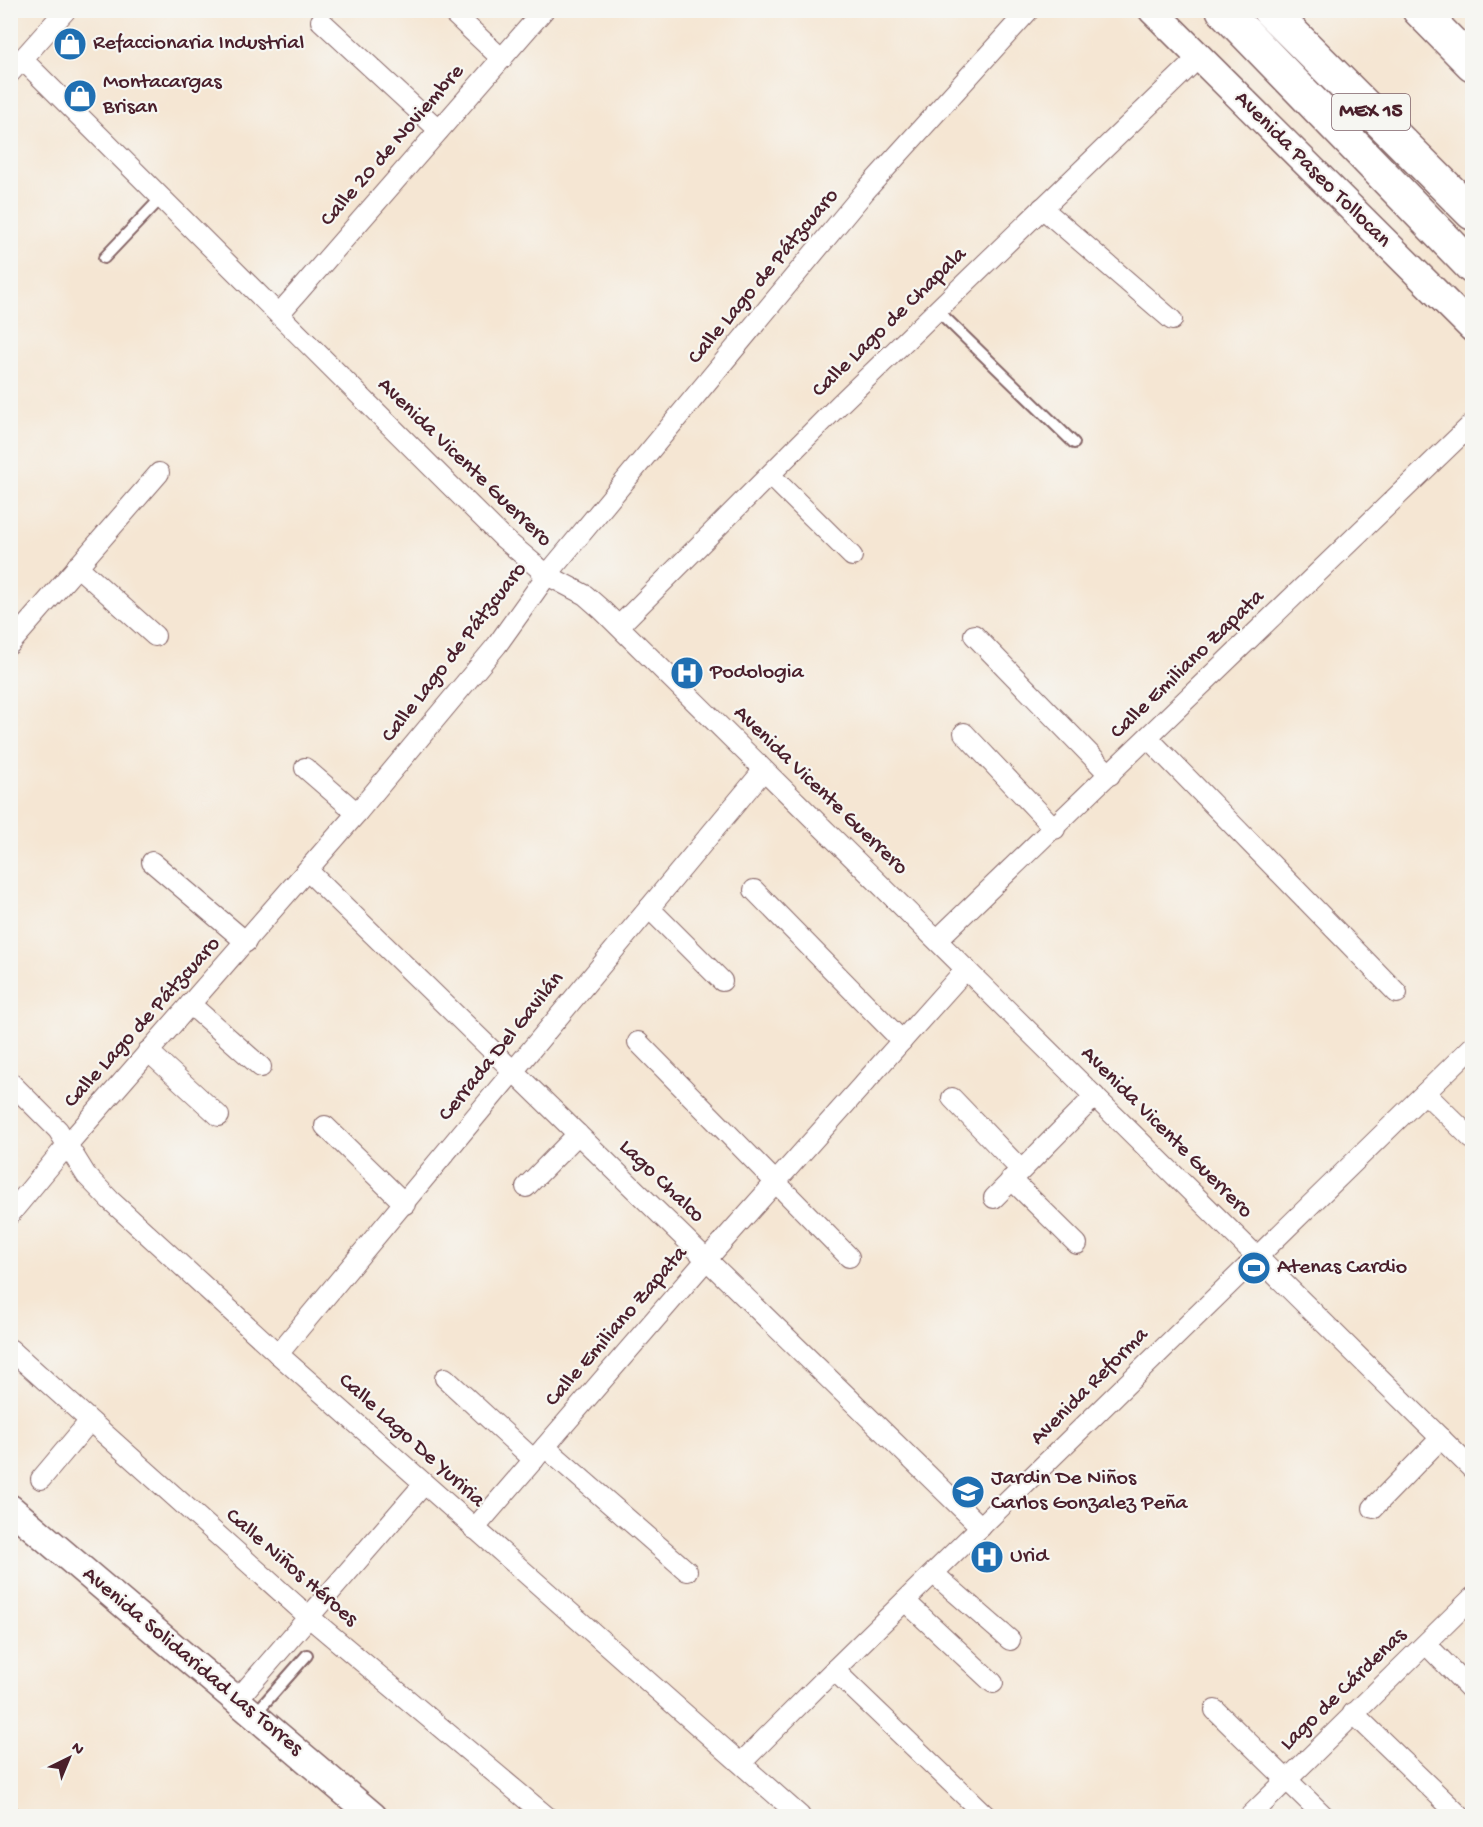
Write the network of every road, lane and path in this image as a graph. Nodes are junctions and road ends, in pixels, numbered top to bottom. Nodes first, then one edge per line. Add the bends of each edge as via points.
1 (66, 10) edge
2 (450, 10) edge
3 (544, 10) edge
4 (1029, 10) edge
5 (1152, 10) edge
6 (1223, 10) edge
7 (1269, 10) edge
8 (1419, 10) edge
9 (1450, 10) edge
10 (321, 21) dead end
11 (1473, 35) edge
12 (1198, 58) junction
13 (502, 59) junction
14 (1473, 64) edge
15 (16, 66) edge
16 (439, 130) junction
17 (163, 196) junction
18 (1042, 208) junction
19 (1473, 213) edge
20 (104, 258) dead end
21 (1473, 267) edge
22 (937, 310) junction
23 (279, 314) junction
24 (1172, 320) dead end
25 (1473, 328) edge
26 (1473, 424) edge
27 (1074, 443) dead end
28 (159, 473) dead end
29 (770, 476) junction
30 (852, 556) dead end
31 (77, 566) junction
32 (547, 575) junction
33 (618, 626) junction
34 (974, 635) dead end
35 (155, 636) dead end
36 (10, 644) edge
37 (964, 733) dead end
38 (1148, 738) junction
39 (306, 768) dead end
40 (763, 771) junction
41 (1110, 775) junction
42 (357, 813) junction
43 (1055, 829) junction
44 (152, 862) dead end
45 (308, 871) junction
46 (754, 891) dead end
47 (649, 908) junction
48 (938, 939) junction
49 (246, 942) junction
50 (966, 969) junction
51 (722, 981) dead end
52 (1397, 993) dead end
53 (190, 1005) junction
54 (903, 1041) junction
55 (638, 1042) dead end
56 (1473, 1047) edge
57 (148, 1052) junction
58 (261, 1067) dead end
59 (513, 1069) junction
60 (10, 1082) edge
61 (1425, 1093) junction
62 (1095, 1096) junction
63 (952, 1098) dead end
64 (219, 1116) dead end
65 (325, 1126) dead end
66 (578, 1134) junction
67 (1473, 1139) edge
68 (68, 1144) junction
69 (1016, 1175) junction
70 (776, 1181) junction
71 (526, 1187) dead end
72 (994, 1198) dead end
73 (405, 1204) junction
74 (10, 1214) edge
75 (1077, 1244) dead end
76 (1257, 1256) junction
77 (849, 1257) dead end
78 (707, 1259) junction
79 (10, 1349) edge
80 (278, 1354) junction
81 (445, 1378) dead end
82 (89, 1422) junction
83 (1441, 1437) junction
84 (540, 1453) junction
85 (1473, 1469) edge
86 (41, 1479) dead end
87 (424, 1485) junction
88 (10, 1508) edge
89 (1373, 1508) dead end
90 (981, 1527) junction
91 (474, 1529) junction
92 (687, 1571) dead end
93 (934, 1574) junction
94 (1473, 1598) edge
95 (905, 1601) junction
96 (309, 1617) junction
97 (1010, 1640) dead end
98 (1426, 1644) junction
99 (307, 1654) dead end
100 (834, 1670) junction
101 (993, 1683) dead end
102 (1473, 1691) edge
103 (245, 1708) junction
104 (1215, 1710) dead end
105 (1353, 1713) junction
106 (741, 1763) junction
107 (1287, 1779) junction
108 (373, 1816) edge
109 (546, 1816) edge
110 (800, 1816) edge
111 (986, 1816) edge
112 (1250, 1816) edge
113 (1324, 1816) edge
114 (1460, 1816) edge

1 - 15 street
2 - 13 street
3 - 13 street, Calle 20 de Noviembre
4 - 32 street, Calle Lago de Pátzcuaro via 866,190
5 - 12 main road, Avenida Paseo Tollocan
6 - 21 highway
7 - 19 highway, MEX 15
8 - 14 highway
9 - 11 highway
10 - 16 street
12 - 18 street, Calle Lago de Chapala
12 - 25 main road, Avenida Paseo Tollocan
13 - 16 street, Calle 20 de Noviembre
15 - 17 street, Avenida Vicente Guerrero
16 - 23 street, Calle 20 de Noviembre
17 - 20 lane
17 - 23 street, Avenida Vicente Guerrero
18 - 22 street, Calle Lago de Chapala
18 - 24 street
22 - 27 lane
22 - 29 street, Calle Lago de Chapala
23 - 32 street, Avenida Vicente Guerrero via 502,537
26 - 38 street, Calle Emiliano Zapata
28 - 31 street
29 - 30 street
29 - 33 street, Calle Lago de Chapala
31 - 35 street
31 - 36 street
32 - 33 street, Avenida Vicente Guerrero via 585,596
32 - 42 street, Calle Lago de Pátzcuaro via 497,645
33 - 40 street, Avenida Vicente Guerrero
34 - 41 street
37 - 43 street
38 - 41 street, Calle Emiliano Zapata
38 - 52 street
39 - 42 street
40 - 47 street, Cerrada Del Gavilán
40 - 48 street, Avenida Vicente Guerrero
41 - 43 street, Calle Emiliano Zapata
42 - 45 street, Calle Lago de Pátzcuaro
43 - 48 street, Calle Emiliano Zapata
44 - 49 street
45 - 49 street, Calle Lago de Pátzcuaro
45 - 59 street, Lago Chalco
46 - 54 street
47 - 51 street
47 - 59 street, Cerrada Del Gavilán
48 - 50 street, Avenida Vicente Guerrero
49 - 53 street, Calle Lago de Pátzcuaro
50 - 54 street, Calle Emiliano Zapata
50 - 62 street, Avenida Vicente Guerrero
53 - 57 street, Calle Lago de Pátzcuaro
53 - 58 street
54 - 70 street, Calle Emiliano Zapata
55 - 70 street
56 - 61 street, Avenida Reforma
57 - 64 street
57 - 68 street, Calle Lago de Pátzcuaro
59 - 66 street, Lago Chalco
59 - 73 street, Cerrada Del Gavilán
60 - 68 street, Calle Lago De Yuriria via 48,1118
61 - 67 street
61 - 76 street, Avenida Reforma
62 - 69 street
62 - 76 street, Avenida Vicente Guerrero
63 - 69 street
65 - 73 street
66 - 71 street
66 - 78 street, Lago Chalco
68 - 74 street, Calle Lago de Pátzcuaro
68 - 80 street, Calle Lago De Yuriria via 86,1175 102,1192
69 - 72 street
69 - 75 street
70 - 77 street
70 - 78 street, Calle Emiliano Zapata
73 - 80 street, Cerrada Del Gavilán
76 - 83 street, Avenida Vicente Guerrero
76 - 90 street, Avenida Reforma
78 - 84 street, Calle Emiliano Zapata
78 - 90 street, Lago Chalco
79 - 82 street, Calle Niños Héroes
80 - 87 street, Calle Lago De Yuriria
81 - 84 street
82 - 86 street
82 - 96 street, Calle Niños Héroes
83 - 85 street, Avenida Vicente Guerrero
83 - 89 street
84 - 91 street, Calle Emiliano Zapata
84 - 92 street
87 - 91 street, Calle Lago De Yuriria
87 - 96 street
88 - 103 main road, Avenida Solidaridad Las Torres
90 - 93 street, Avenida Reforma
91 - 106 street, Calle Lago De Yuriria
93 - 95 street, Avenida Reforma
93 - 97 street
94 - 98 street, Lago de Cárdenas
95 - 100 street, Avenida Reforma
95 - 101 street
96 - 103 street
96 - 109 street, Calle Niños Héroes
98 - 102 street
98 - 105 street, Lago de Cárdenas
99 - 103 lane
100 - 106 street, Avenida Reforma
100 - 111 street
103 - 108 main road, Avenida Solidaridad Las Torres
104 - 107 street
105 - 107 street, Lago de Cárdenas
105 - 114 street
106 - 110 street, Calle Lago De Yuriria
107 - 112 street, Lago de Cárdenas
107 - 113 street

